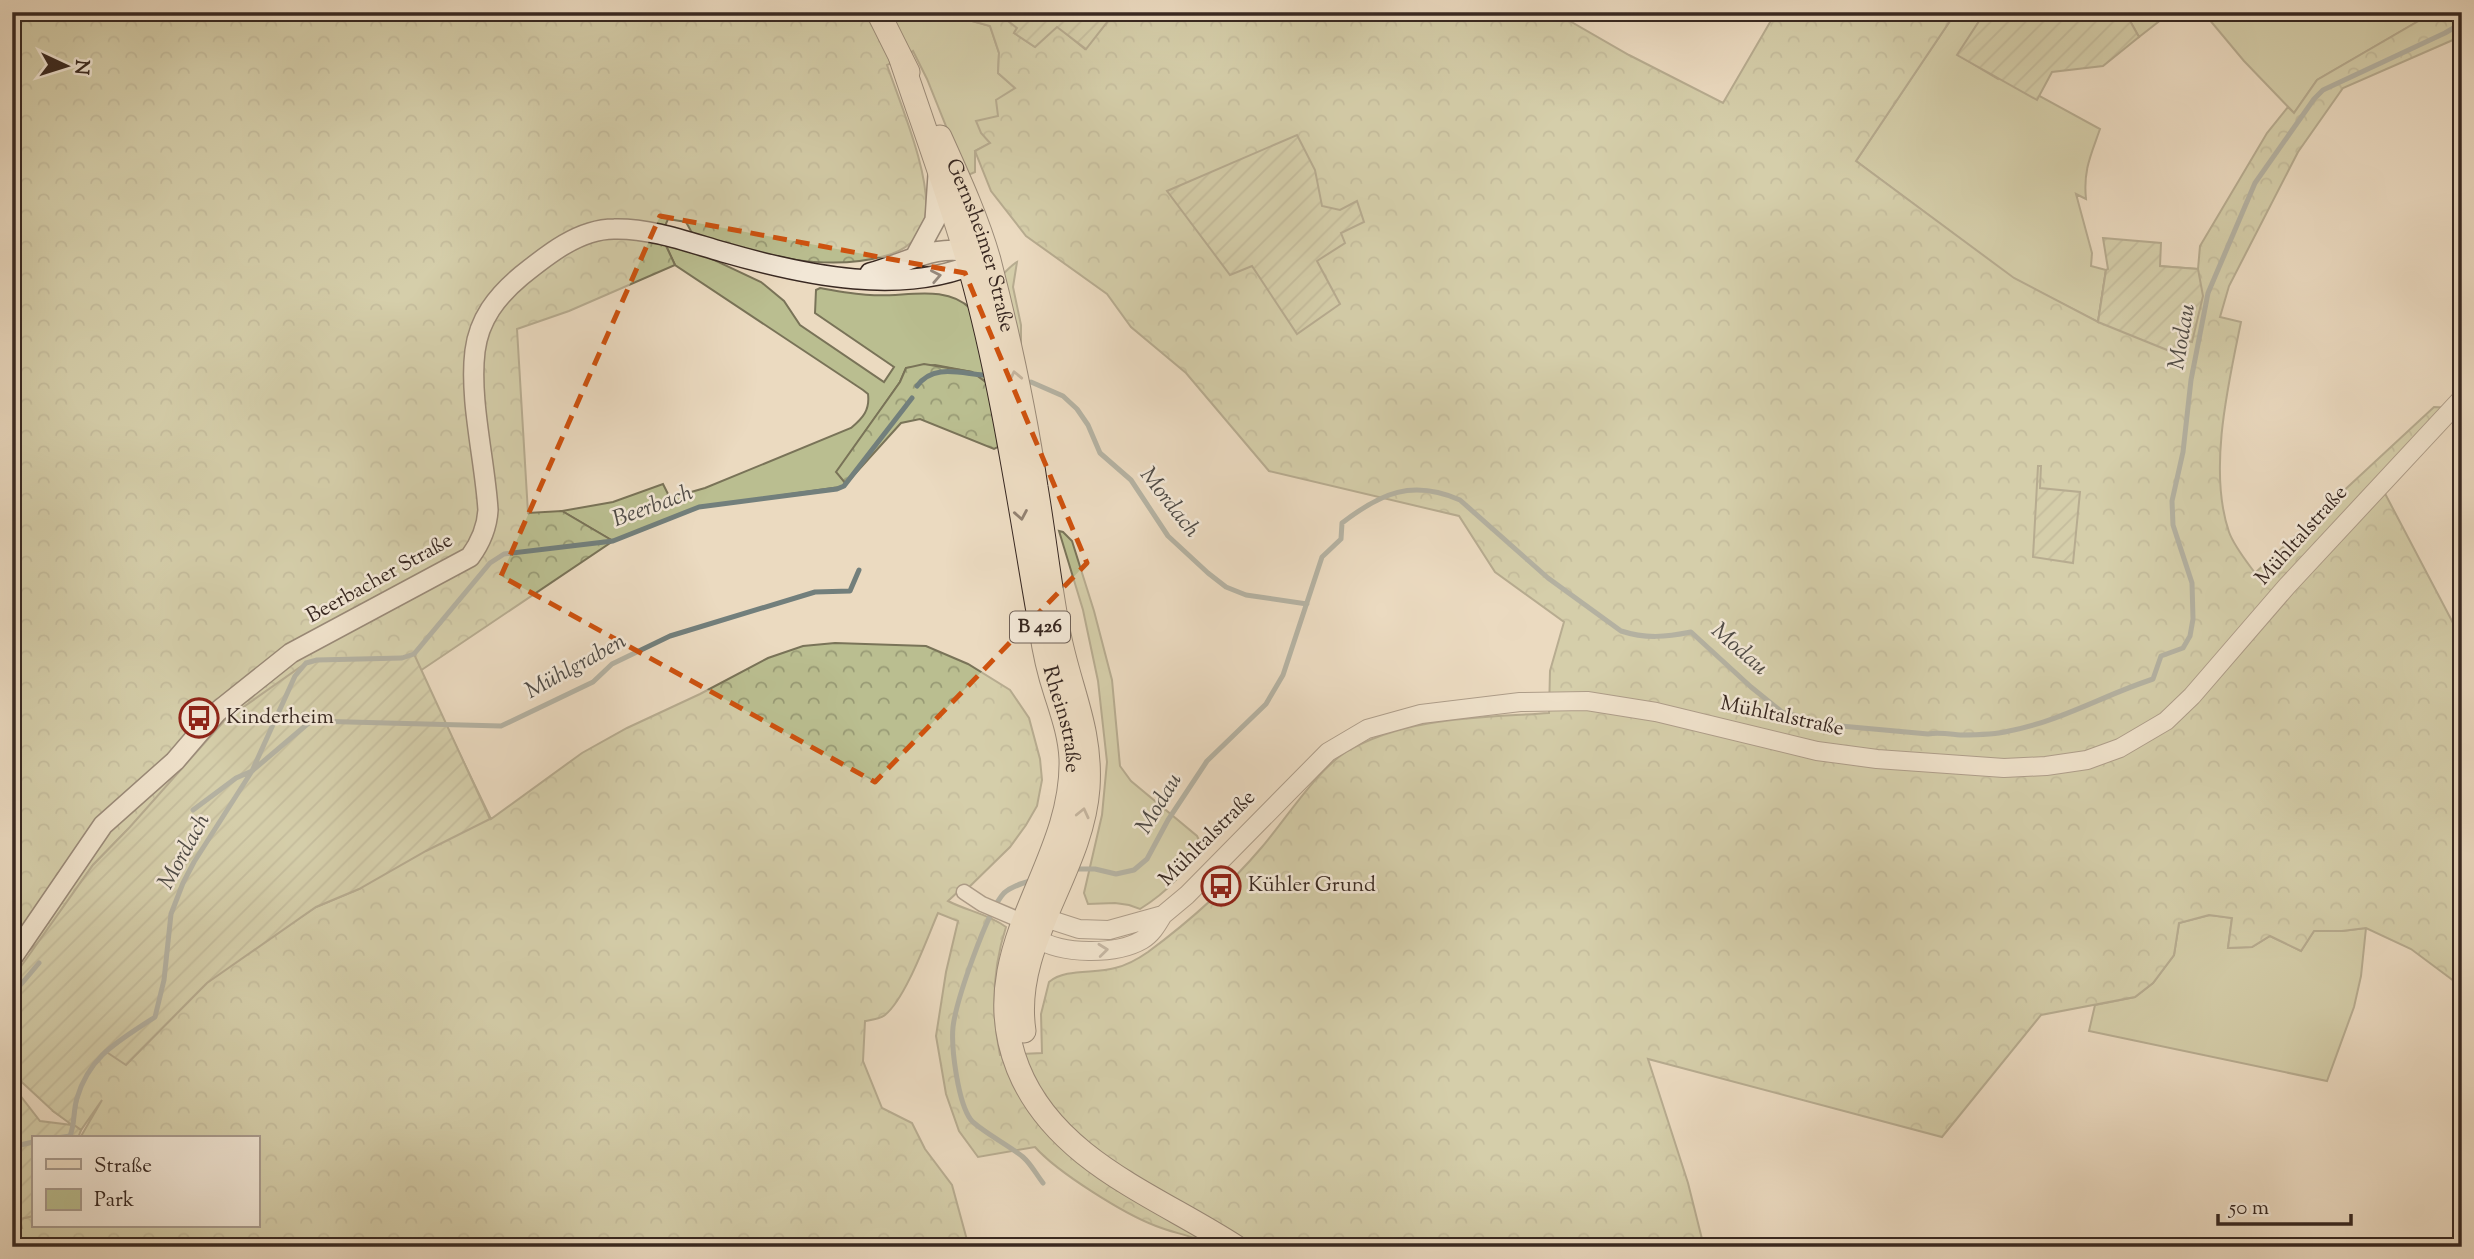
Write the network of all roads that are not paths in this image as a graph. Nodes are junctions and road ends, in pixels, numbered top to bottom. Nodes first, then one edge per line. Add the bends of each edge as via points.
1 (878, 12) edge
2 (901, 59) junction
3 (938, 171) junction
4 (915, 257) junction
5 (974, 258) junction
6 (852, 277) junction
7 (2462, 398) edge
8 (1018, 445) junction
9 (964, 892) dead end
10 (1028, 923) junction
11 (12, 958) edge
12 (1236, 1247) edge

1 - 2 main road, Gernsheimer Straße / B 426
2 - 3 main road, Gernsheimer Straße / B 426
2 - 5 main road, Gernsheimer Straße / B 426 via 968,201
3 - 4 main road via 934,220
3 - 5 main road, Gernsheimer Straße / B 426
4 - 5 main road, Beerbacher Straße via 945,250
4 - 6 main road, Beerbacher Straße
6 -> 5 main road, Beerbacher Straße via 924,278
5 - 8 main road, Gernsheimer Straße / B 426 via 988,343
6 - 11 main road, Beerbacher Straße via 798,271 661,235 614,229 561,246 504,290 488,311 475,351 488,510 482,540 470,557 291,653 217,712 175,761 103,825
7 - 10 street, Mühltalstraße via 2192,696 2166,722 2120,748 2087,760 2004,768 1817,751 1656,712 1587,701 1520,702 1421,714 1367,729 1328,752 1143,939 1113,950 1074,950
8 -> 10 main road, Rheinstraße / B 426 via 1045,653 1071,763 1066,804 1031,899
10 -> 8 main road, Rheinstraße / B 426 via 1056,891 1069,858 1086,800 1087,743 1058,632 1045,545
9 - 10 street
10 - 12 main road, B 426 via 1013,952 1006,996 1012,1048 1038,1105 1064,1138 1098,1164

